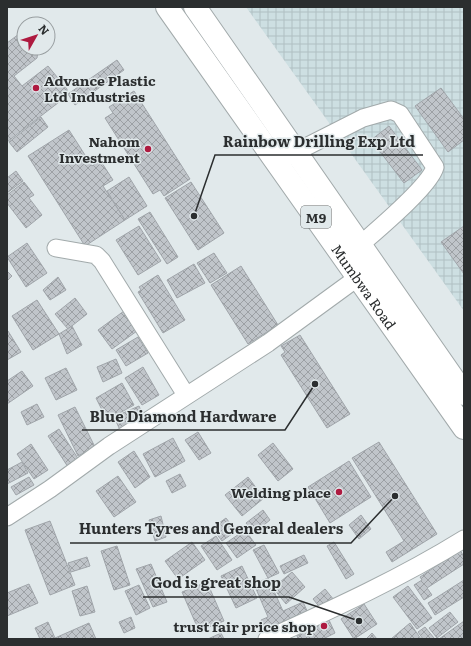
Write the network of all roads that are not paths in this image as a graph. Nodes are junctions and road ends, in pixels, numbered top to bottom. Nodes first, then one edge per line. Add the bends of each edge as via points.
1 (167, 7) edge
2 (195, 7) edge
3 (287, 157) junction
4 (56, 248) dead end
5 (352, 251) junction
6 (366, 271) junction
7 (464, 394) edge
8 (186, 395) junction
9 (464, 428) edge
10 (7, 516) edge
11 (464, 539) edge
12 (267, 639) edge

1 - 3 main road, Mumbwa Road / M9
2 - 3 main road, Mumbwa Road / M9
3 - 5 main road, Mumbwa Road / M9
3 - 5 street via 363,118 391,110 400,114 435,167 434,173
4 - 8 street via 96,255 102,261
5 - 6 main road, Mumbwa Road / M9
6 - 7 main road, Mumbwa Road / M9
6 - 8 street via 268,343
6 - 9 main road, Mumbwa Road / M9
8 - 10 street
11 - 12 street via 365,595

